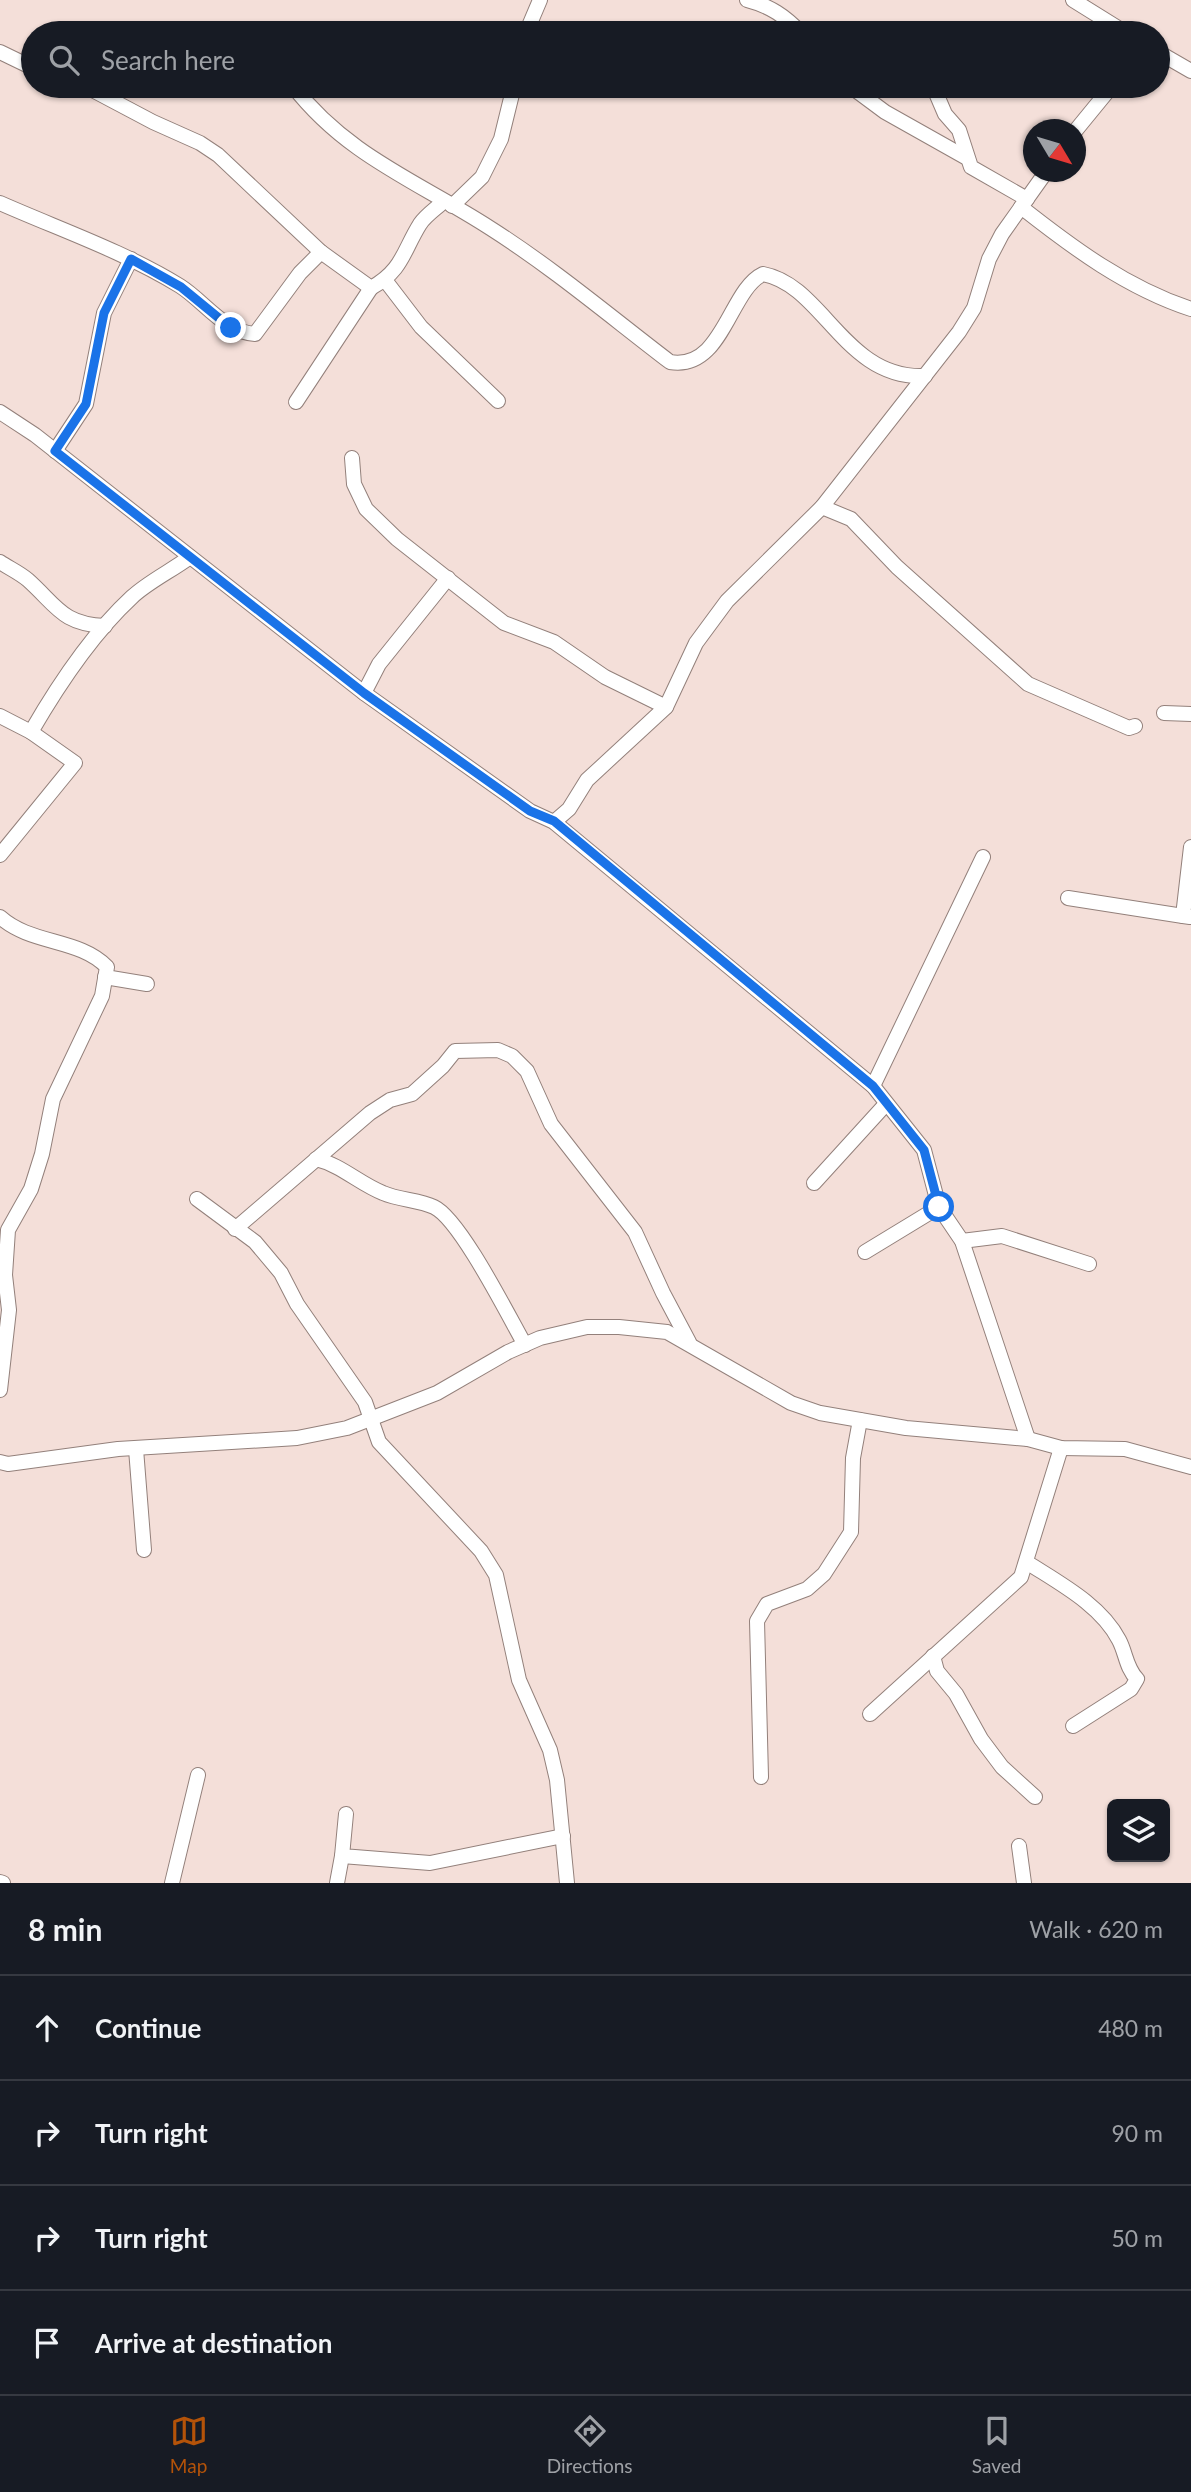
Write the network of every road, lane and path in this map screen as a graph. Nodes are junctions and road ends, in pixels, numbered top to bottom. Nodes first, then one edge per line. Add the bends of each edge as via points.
1 (540, 0) edge
2 (747, 0) edge
3 (1073, 0) edge
4 (531, 21) edge
5 (790, 21) edge
6 (1107, 21) edge
7 (0, 52) edge
8 (1170, 59) edge
9 (21, 62) edge
10 (1191, 71) edge
11 (108, 98) edge
12 (303, 98) edge
13 (511, 98) edge
14 (866, 98) edge
15 (938, 98) edge
16 (1102, 98) edge
17 (1085, 119) edge
18 (965, 157) junction
19 (1039, 182) edge
20 (0, 203) edge
21 (448, 203) junction
22 (1024, 203) junction
23 (321, 252) junction
24 (131, 259) junction
25 (385, 280) junction
26 (371, 288) junction
27 (1191, 309) edge
28 (925, 376) junction
29 (498, 401) dead end
30 (296, 402) dead end
31 (0, 412) edge
32 (55, 451) junction
33 (352, 458) dead end
34 (822, 507) junction
35 (190, 557) junction
36 (0, 562) edge
37 (448, 578) junction
38 (105, 625) junction
39 (364, 693) junction
40 (666, 707) junction
41 (1164, 713) dead end
42 (1191, 714) edge
43 (0, 716) edge
44 (1135, 726) dead end
45 (31, 732) junction
46 (554, 821) junction
47 (1191, 847) edge
48 (0, 855) edge
49 (984, 857) dead end
50 (1068, 898) dead end
51 (1187, 916) edge
52 (0, 917) edge
53 (105, 977) junction
54 (147, 984) dead end
55 (873, 1086) junction
56 (886, 1105) junction
57 (316, 1160) junction
58 (814, 1183) dead end
59 (197, 1199) dead end
60 (939, 1207) junction
61 (235, 1229) junction
62 (962, 1241) junction
63 (864, 1252) dead end
64 (1089, 1264) dead end
65 (689, 1342) junction
66 (525, 1345) junction
67 (0, 1390) edge
68 (373, 1419) junction
69 (860, 1420) junction
70 (1028, 1439) junction
71 (1062, 1448) junction
72 (136, 1449) junction
73 (0, 1462) edge
74 (1191, 1467) edge
75 (144, 1550) dead end
76 (1028, 1563) junction
77 (933, 1656) junction
78 (870, 1714) dead end
79 (1073, 1726) dead end
80 (198, 1775) dead end
81 (761, 1777) dead end
82 (1035, 1797) dead end
83 (346, 1814) dead end
84 (563, 1836) junction
85 (1019, 1846) dead end
86 (342, 1856) junction
87 (172, 1883) edge
88 (337, 1883) edge
89 (567, 1883) edge
90 (1024, 1883) edge

1 - 4 street
2 - 5 street via 766,5
3 - 6 street
7 - 9 street
8 - 10 street
11 - 23 street via 218,155
12 - 21 street via 341,137 389,171
13 - 21 street via 501,139 482,177
14 - 18 street
15 - 18 street via 960,130
16 - 17 street
18 - 22 street via 971,167
19 - 22 street
20 - 24 street
21 - 25 street via 421,222 404,259
21 - 28 street via 501,235 670,362 682,364 696,358 712,343 747,288 763,274 793,287 842,339 893,374
22 - 27 street via 1068,244 1121,278
22 - 28 street via 989,259 974,308
23 - 24 street via 255,334 231,328 181,287
23 - 26 street
24 - 32 street via 104,313 86,404
25 - 26 street
25 - 29 street via 421,327
26 - 30 street
28 - 34 street
31 - 32 street
32 - 35 street
33 - 37 street via 354,484 366,509 397,540
34 - 40 street via 727,601 696,643
34 - 44 street via 851,519 897,567 1028,684 1129,728
35 - 38 street via 133,596
35 - 39 street
36 - 38 street via 82,625
37 - 39 street via 379,664
37 - 40 street via 504,623 554,642 605,677
38 - 45 street via 50,698
39 - 46 street via 530,811
40 - 46 street via 587,780 569,809
41 - 42 street
43 - 45 street
45 - 48 street via 75,763
46 - 55 street
47 - 51 street
49 - 55 street
50 - 51 street
52 - 53 street via 13,929 39,940 95,955 107,967
53 - 54 street
53 - 67 street via 102,996 52,1099 31,1189 8,1230 5,1275 9,1310
55 - 56 street
56 - 58 street
56 - 60 street via 924,1150
57 - 61 street
57 - 65 street via 370,1113 390,1100 412,1094 454,1051 498,1050 512,1056 527,1070 551,1124 635,1231
57 - 66 street via 383,1193 436,1208 483,1270
59 - 61 street
60 - 62 street
60 - 63 street
61 - 68 street via 255,1242 281,1273
62 - 64 street via 1002,1236
62 - 70 street
65 - 66 street via 667,1332 587,1327
65 - 69 street via 791,1403
66 - 68 street via 437,1393
68 - 72 street via 298,1438
68 - 84 street via 379,1442 481,1551 496,1575 519,1680 550,1749
69 - 70 street
69 - 81 street via 853,1458 851,1532 824,1574 807,1589 767,1604 757,1620
70 - 71 street
71 - 74 street via 1125,1449
71 - 76 street
72 - 73 street
72 - 75 street
76 - 77 street via 1009,1590
76 - 79 street via 1097,1613 1119,1639 1137,1679 1131,1689
77 - 78 street
77 - 82 street via 937,1671 981,1739 1002,1767
80 - 87 street
83 - 86 street
84 - 86 street via 430,1863
84 - 89 street
85 - 90 street
86 - 88 street

